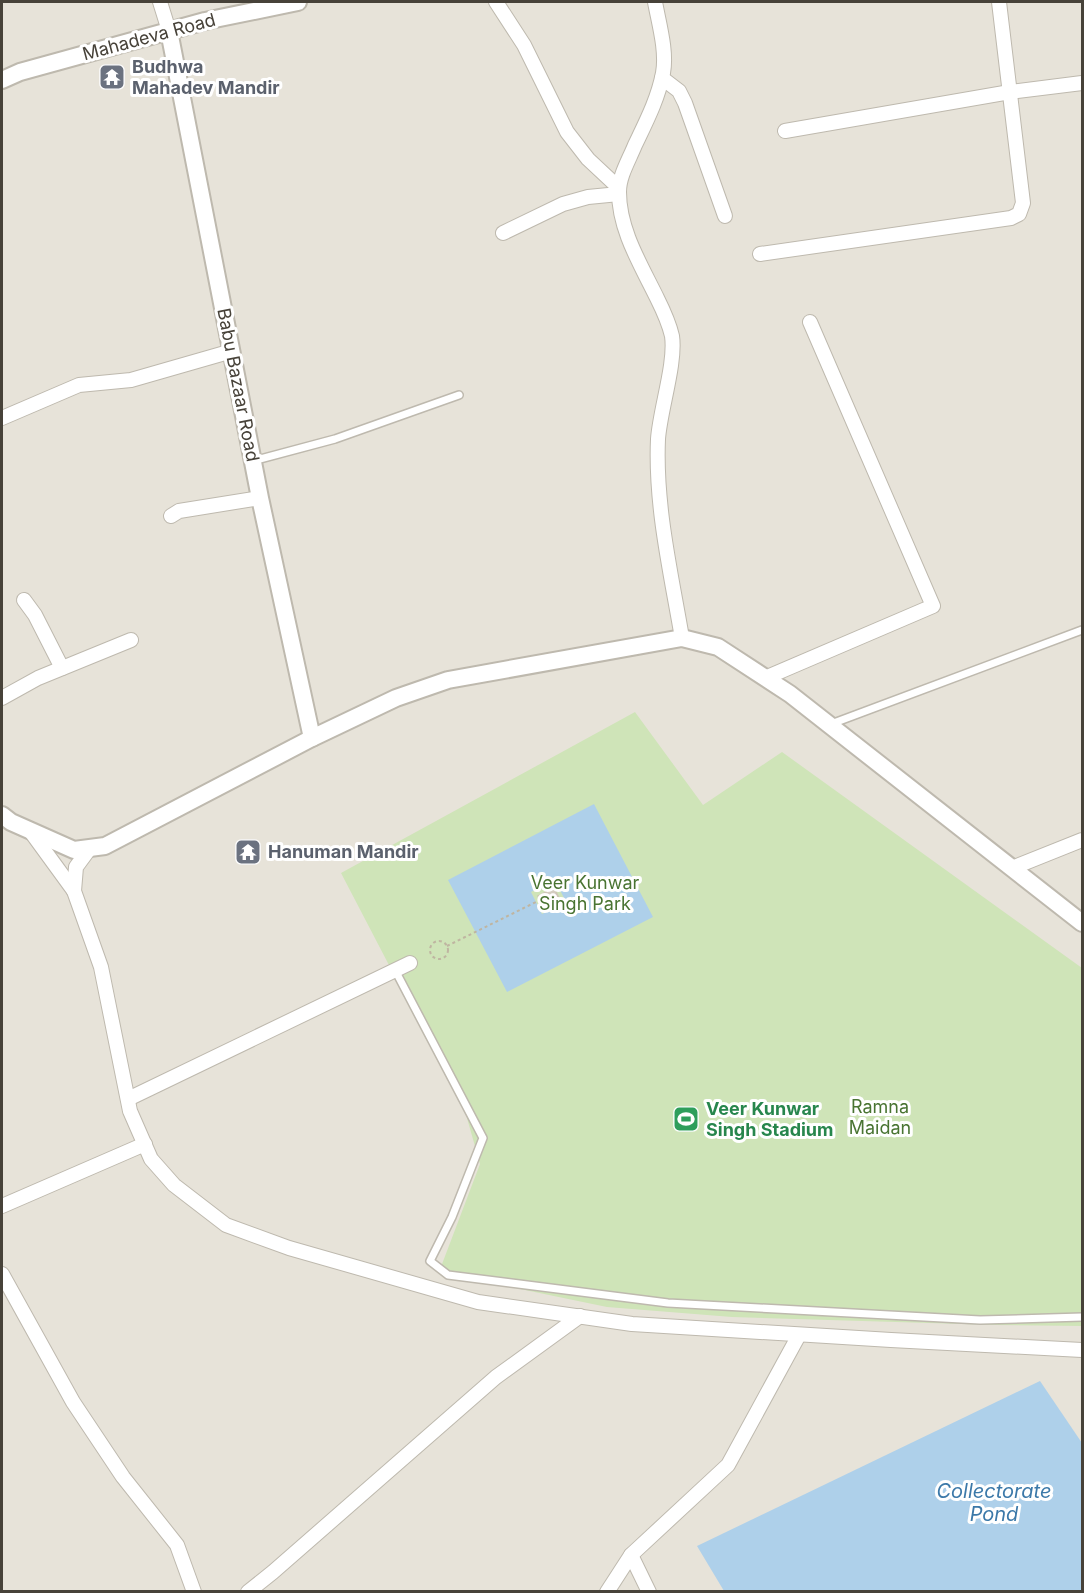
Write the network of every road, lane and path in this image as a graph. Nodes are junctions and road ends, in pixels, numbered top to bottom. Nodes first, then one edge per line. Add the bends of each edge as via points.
1 (160, 2) edge
2 (298, 2) edge
3 (496, 2) edge
4 (655, 2) edge
5 (999, 2) edge
6 (169, 31) junction
7 (662, 78) junction
8 (2, 80) edge
9 (1083, 83) edge
10 (1010, 92) junction
11 (785, 131) dead end
12 (619, 191) junction
13 (725, 216) dead end
14 (503, 232) dead end
15 (760, 254) dead end
16 (810, 322) dead end
17 (232, 351) junction
18 (459, 395) dead end
19 (2, 418) edge
20 (253, 461) junction
21 (260, 498) junction
22 (171, 516) dead end
23 (24, 600) dead end
24 (1083, 630) edge
25 (682, 638) junction
26 (131, 640) dead end
27 (62, 668) junction
28 (765, 678) junction
29 (2, 698) edge
30 (829, 725) junction
31 (312, 738) junction
32 (2, 816) edge
33 (31, 832) junction
34 (1083, 840) edge
35 (90, 848) junction
36 (1012, 868) junction
37 (74, 891) junction
38 (540, 900) dead end
39 (1083, 923) edge
40 (447, 946) junction
41 (410, 963) dead end
42 (395, 970) junction
43 (128, 1100) junction
44 (145, 1144) junction
45 (2, 1206) edge
46 (2, 1275) edge
47 (580, 1316) junction
48 (1083, 1317) edge
49 (799, 1335) junction
50 (1083, 1350) edge
51 (631, 1555) junction
52 (195, 1592) edge
53 (248, 1592) edge
54 (607, 1592) edge
55 (649, 1592) edge

1 - 6 street
2 - 6 street, Mahadeva Road
3 - 12 street via 524,45 567,132
4 - 7 street via 663,53
5 - 10 street
6 - 8 street, Mahadeva Road
6 - 17 street, Babu Bazaar Road
7 - 12 street
7 - 13 street via 685,103
9 - 10 street
10 - 11 street
10 - 15 street via 1023,203 1019,214
12 - 14 street via 574,200
12 - 25 street via 619,209 628,238 672,336 658,438 658,470
16 - 28 street via 933,606
17 - 19 street via 131,380 79,385
17 - 20 street, Babu Bazaar Road
18 - 20 lane via 335,439
20 - 21 street, Babu Bazaar Road
21 - 22 street via 179,511
21 - 31 street, Babu Bazaar Road
23 - 27 street
24 - 30 lane
25 - 28 street via 718,647
25 - 31 street via 448,680 396,698
26 - 27 street
27 - 29 street
28 - 30 street
30 - 36 street
31 - 35 street via 105,846
32 - 33 street
33 - 35 street via 74,850
33 - 37 street
34 - 36 street
35 - 37 street via 76,867
36 - 39 street
37 - 43 street via 101,967
38 - 40 path
40 - 40 path via 443,958 435,958 431,953 430,948 437,941
41 - 42 street
42 - 43 street
42 - 48 lane via 483,1138 430,1262 448,1275 668,1303 980,1320
43 - 44 street
44 - 45 street
44 - 47 street via 151,1159 174,1185 226,1225 289,1248 478,1302
46 - 52 street via 74,1402 123,1477 177,1545
47 - 49 street via 632,1324
47 - 53 street via 496,1377
49 - 50 street
49 - 51 street via 728,1465
51 - 54 street
51 - 55 street

